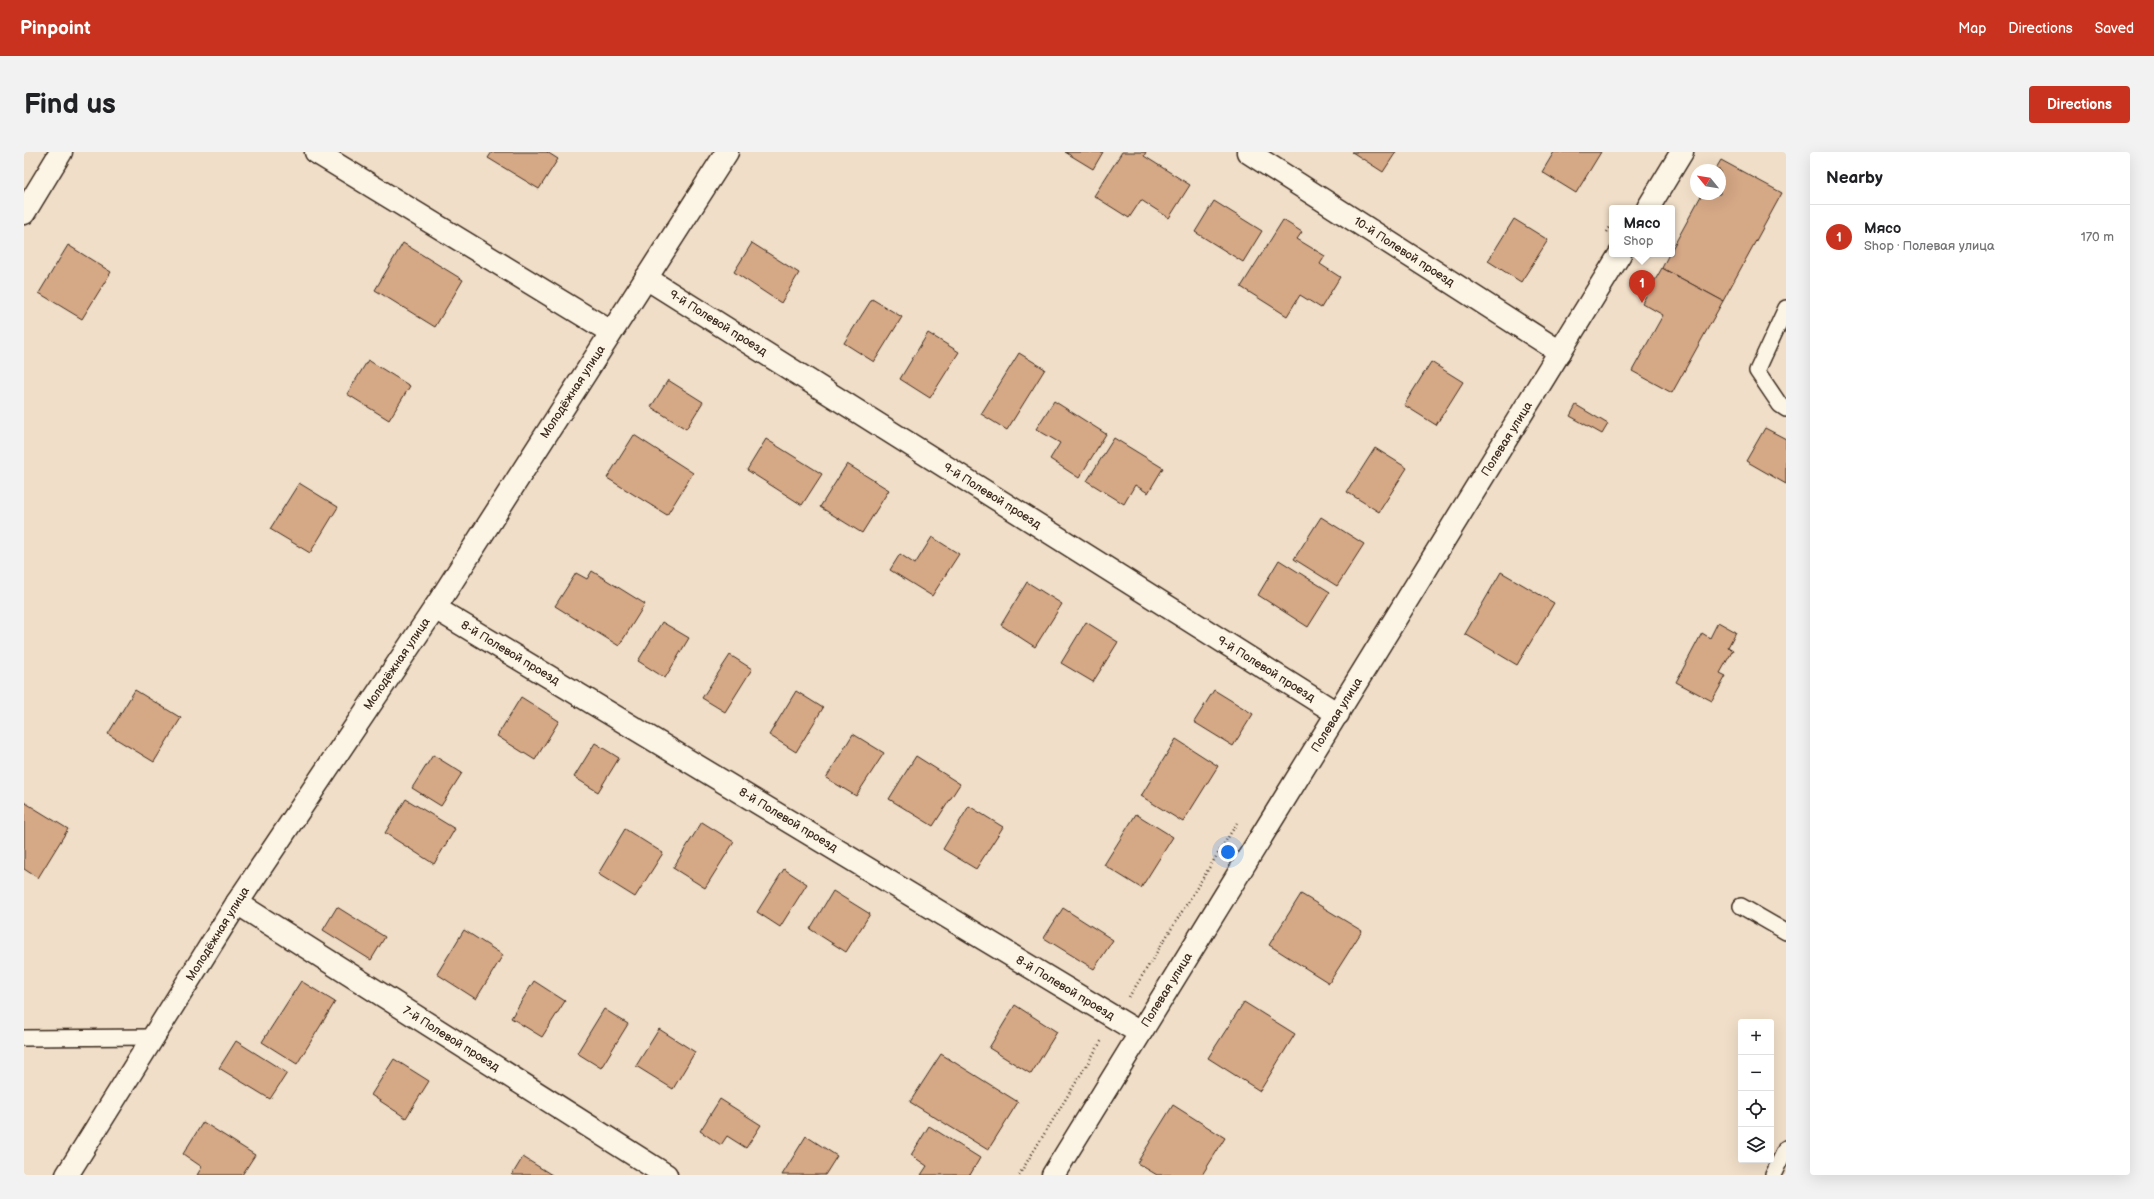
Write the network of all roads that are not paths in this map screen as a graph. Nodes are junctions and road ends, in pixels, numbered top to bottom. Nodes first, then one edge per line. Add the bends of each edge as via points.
1 (61, 152) edge
2 (316, 152) edge
3 (727, 152) edge
4 (1248, 152) edge
5 (1682, 152) edge
6 (1650, 205) edge
7 (24, 213) edge
8 (1618, 257) edge
9 (646, 278) junction
10 (1786, 308) edge
11 (611, 332) junction
12 (1560, 352) junction
13 (1786, 409) edge
14 (435, 608) junction
15 (1338, 714) junction
16 (237, 902) junction
17 (1741, 906) dead end
18 (1786, 932) edge
19 (1140, 1033) junction
20 (153, 1037) junction
21 (24, 1038) edge
22 (1786, 1148) edge
23 (67, 1175) edge
24 (666, 1175) edge
25 (1053, 1175) edge
26 (1773, 1175) edge

1 - 7 street
2 - 11 street
3 - 9 street, Молодёжная улица
4 - 12 street, 10-й Полевой проезд
5 - 6 street
8 - 12 street, Полевая улица
9 - 11 street, Молодёжная улица
9 - 15 street, 9-й Полевой проезд
10 - 13 lane via 1757,371 1780,405
11 - 14 street, Молодёжная улица
12 - 15 street, Полевая улица
14 - 16 street, Молодёжная улица
14 - 19 street, 8-й Полевой проезд
15 - 19 street, Полевая улица
16 - 20 street, Молодёжная улица
16 - 24 street, 7-й Полевой проезд
17 - 18 lane
19 - 25 street, Полевая улица
20 - 21 lane
20 - 23 street, Молодёжная улица
22 - 26 lane

